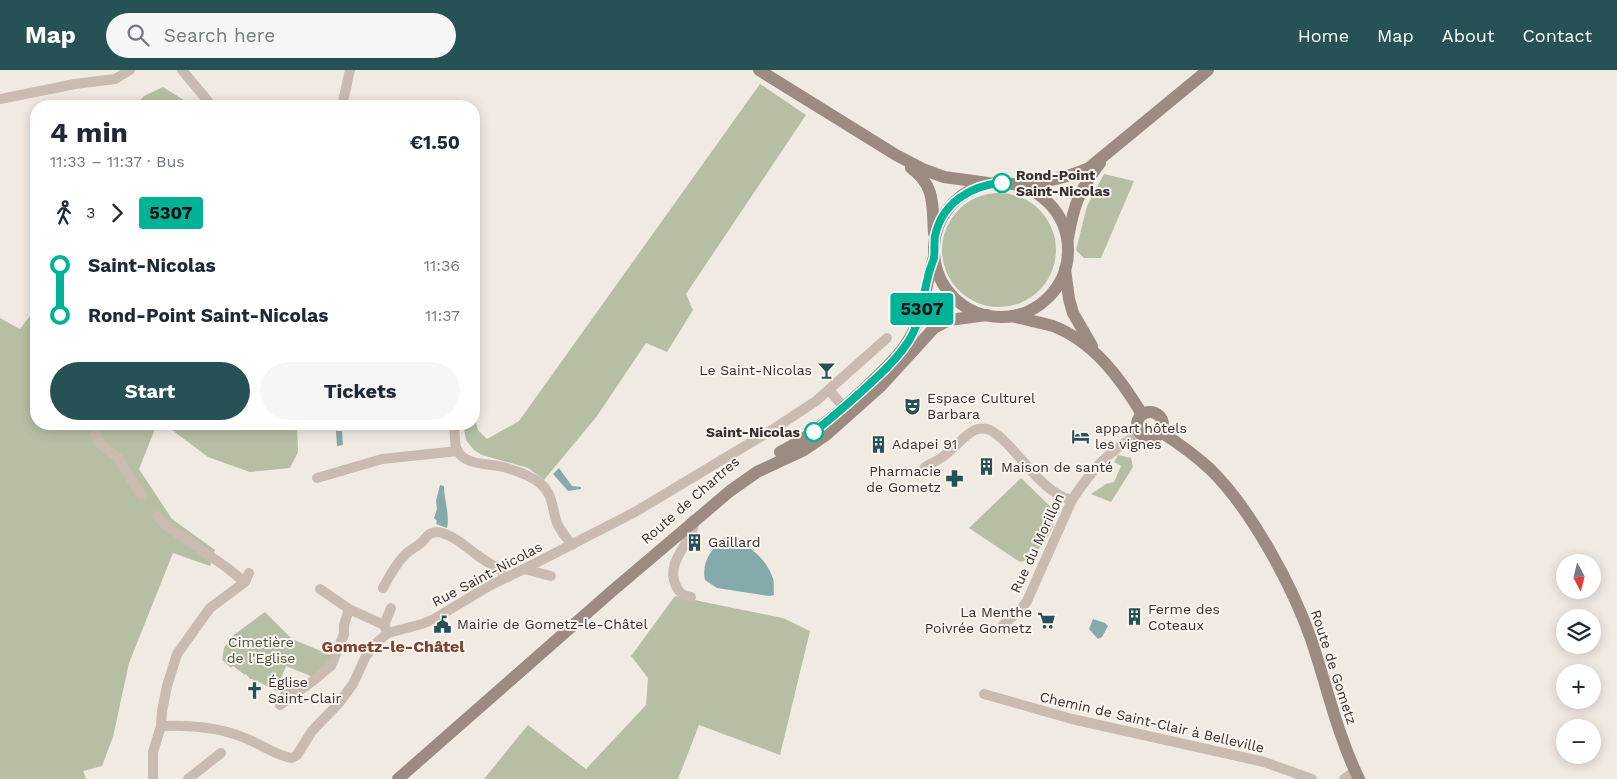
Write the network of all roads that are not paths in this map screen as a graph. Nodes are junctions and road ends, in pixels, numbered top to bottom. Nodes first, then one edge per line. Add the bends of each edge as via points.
1 (130, 70) edge
2 (182, 70) edge
3 (350, 70) edge
4 (759, 70) edge
5 (1208, 70) edge
6 (0, 99) edge
7 (207, 100) edge
8 (343, 100) edge
9 (896, 155) junction
10 (1106, 155) junction
11 (993, 183) junction
12 (1020, 186) junction
13 (935, 237) junction
14 (1067, 241) junction
15 (934, 257) junction
16 (1065, 268) junction
17 (987, 315) junction
18 (1012, 316) junction
19 (887, 338) dead end
20 (1096, 352) junction
21 (829, 390) junction
22 (847, 411) junction
23 (1142, 414) junction
24 (455, 430) edge
25 (95, 432) dead end
26 (1161, 432) junction
27 (1140, 434) junction
28 (458, 451) junction
29 (925, 467) dead end
30 (317, 478) dead end
31 (141, 495) dead end
32 (1072, 500) junction
33 (157, 516) dead end
34 (693, 520) junction
35 (572, 545) junction
36 (524, 570) junction
37 (551, 576) dead end
38 (508, 577) junction
39 (383, 588) dead end
40 (320, 589) dead end
41 (691, 597) dead end
42 (391, 608) dead end
43 (349, 609) junction
44 (1003, 625) dead end
45 (386, 629) junction
46 (984, 694) dead end
47 (280, 705) dead end
48 (161, 726) junction
49 (221, 753) dead end
50 (1357, 775) edge
51 (153, 779) edge
52 (188, 779) edge
53 (398, 779) edge
54 (1312, 779) edge
55 (1344, 779) edge

1 - 6 street via 115,79
2 - 7 street
3 - 8 street
4 - 9 main road
5 - 10 main road
9 - 11 main road via 939,175
9 - 13 main road via 920,176 931,192
10 - 12 main road via 1089,168 1072,175
10 - 14 main road via 1079,194
11 - 12 main road
11 - 13 main road via 958,198 946,212
12 - 14 main road via 1038,194 1052,206
13 - 15 main road
14 - 16 main road
15 - 17 main road via 948,291 969,309
15 - 22 main road, Route de Chartres via 921,312 908,342
16 - 18 main road via 1058,285 1045,300
16 - 20 main road via 1073,314
17 - 18 main road
17 - 22 main road, Route de Chartres via 949,320 934,328 881,386
18 - 20 main road via 1052,326
19 - 21 street, Rue Saint-Nicolas
20 - 23 main road
21 - 22 street
21 - 35 street, Rue Saint-Nicolas via 775,428 693,478
22 - 34 main road, Route de Chartres via 796,444 740,474
23 - 26 main road via 1151,412 1159,415 1163,424
23 - 27 main road via 1136,426
24 - 28 street
25 - 31 street via 100,444 118,458
26 - 27 main road via 1151,438
26 - 50 main road, Route de Gometz via 1199,460 1226,487 1276,563 1311,639 1336,722
27 - 32 street, Rue du Morillon via 1107,455
28 - 30 street via 382,459
28 - 35 street via 474,463 502,467 541,484 550,496 557,524
29 - 32 street via 946,455 974,430 982,428 1003,441 1052,491
32 - 44 street, Rue du Morillon via 1027,601
33 - 48 street via 247,578 210,608 177,654 167,686
34 - 41 street via 694,527 673,568 679,591
34 - 53 main road, Route de Chartres
35 - 36 street, Rue Saint-Nicolas
36 - 37 street
36 - 38 street, Rue Saint-Nicolas
38 - 39 street via 501,569 439,532 426,535 422,542 411,548
38 - 45 street, Rue Saint-Nicolas via 422,624
40 - 43 street
42 - 45 street
43 - 45 street
43 - 47 street via 344,634 330,666
45 - 48 street, Rue Saint-Nicolas via 366,656 353,684 292,758 231,733 189,726
46 - 54 street, Chemin de Saint-Clair à Belleville via 1072,719 1264,762
48 - 51 street via 153,752
49 - 52 street
50 - 55 street

